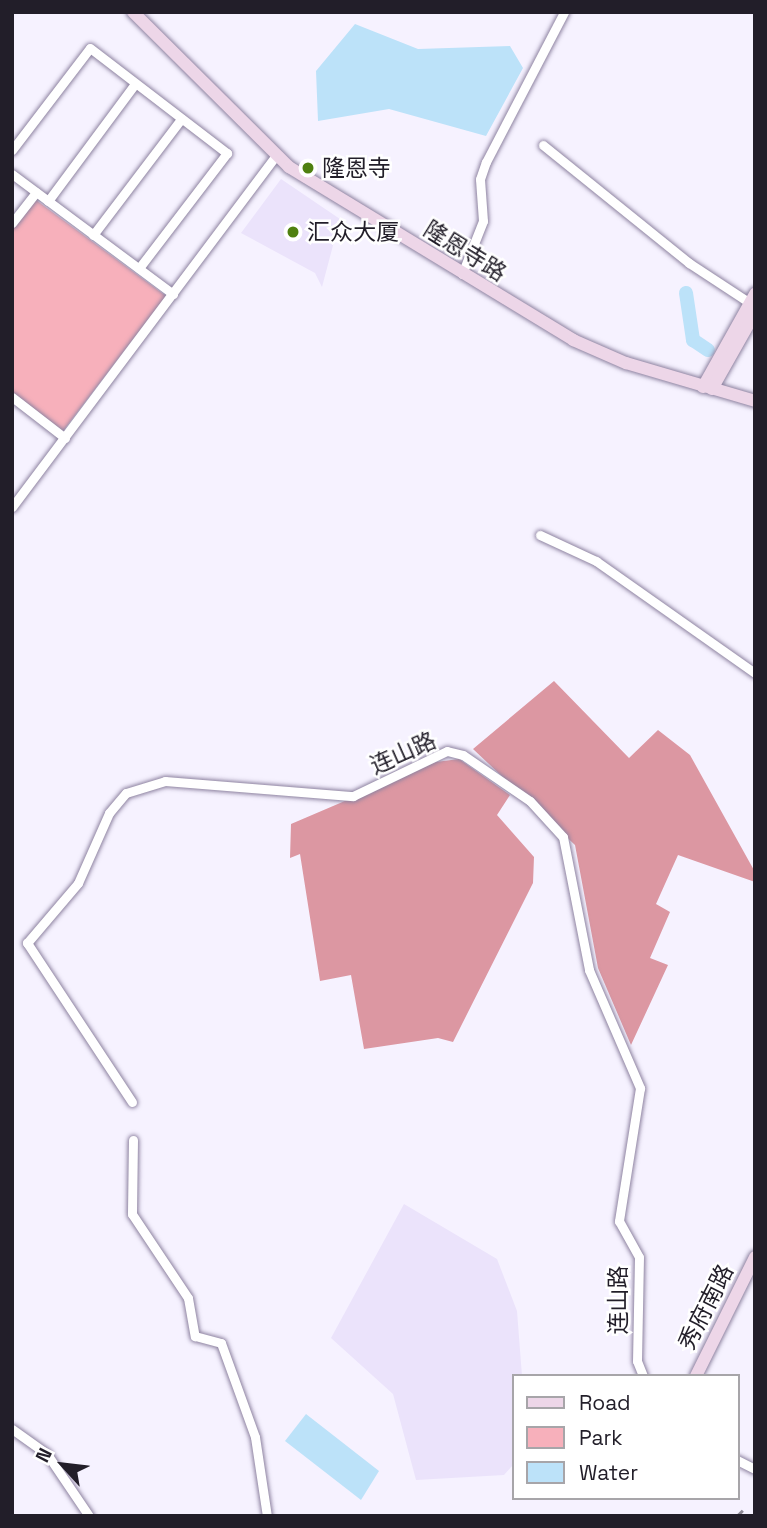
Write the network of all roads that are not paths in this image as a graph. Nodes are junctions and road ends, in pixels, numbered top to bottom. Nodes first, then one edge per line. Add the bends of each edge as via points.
1 (133, 12) edge
2 (564, 12) edge
3 (135, 84) junction
4 (181, 119) junction
5 (542, 145) dead end
6 (12, 150) edge
7 (275, 157) junction
8 (12, 174) edge
9 (36, 192) junction
10 (48, 201) junction
11 (12, 223) edge
12 (93, 234) junction
13 (139, 268) junction
14 (462, 274) junction
15 (173, 294) junction
16 (753, 303) edge
17 (707, 388) junction
18 (16, 400) edge
19 (755, 401) edge
20 (12, 413) edge
21 (65, 438) junction
22 (12, 507) edge
23 (540, 535) dead end
24 (755, 673) edge
25 (132, 1102) dead end
26 (132, 1140) dead end
27 (755, 1257) edge
28 (641, 1374) edge
29 (697, 1374) edge
30 (12, 1429) edge
31 (739, 1461) edge
32 (755, 1469) edge
33 (89, 1516) edge
34 (267, 1516) edge

1 - 7 street, 隆恩寺路
2 - 14 street via 486,162 480,178 483,221
3 - 4 street
3 - 6 street via 90,48
3 - 10 street
4 - 12 street
4 - 13 street via 227,153
5 - 16 street via 689,263
7 - 14 street, 隆恩寺路
7 - 15 street
8 - 9 street
9 - 10 street
9 - 11 street
10 - 12 street
12 - 13 street
13 - 15 street
14 - 17 street, 隆恩寺路 via 608,357
15 - 21 street
16 - 17 street
17 - 19 street, 隆恩寺路
18 - 20 street
18 - 21 street
21 - 22 street
23 - 24 street via 596,561
25 - 28 street, 连山路 via 27,943 78,883 109,813 126,793 165,781 353,796 447,751 463,755 530,801 563,837 589,970 640,1088 619,1221 639,1257 637,1361
26 - 34 street via 132,1214 188,1298 195,1336 220,1343 255,1437
27 - 29 street, 秀府南路
30 - 33 street via 47,1454
31 - 32 street

